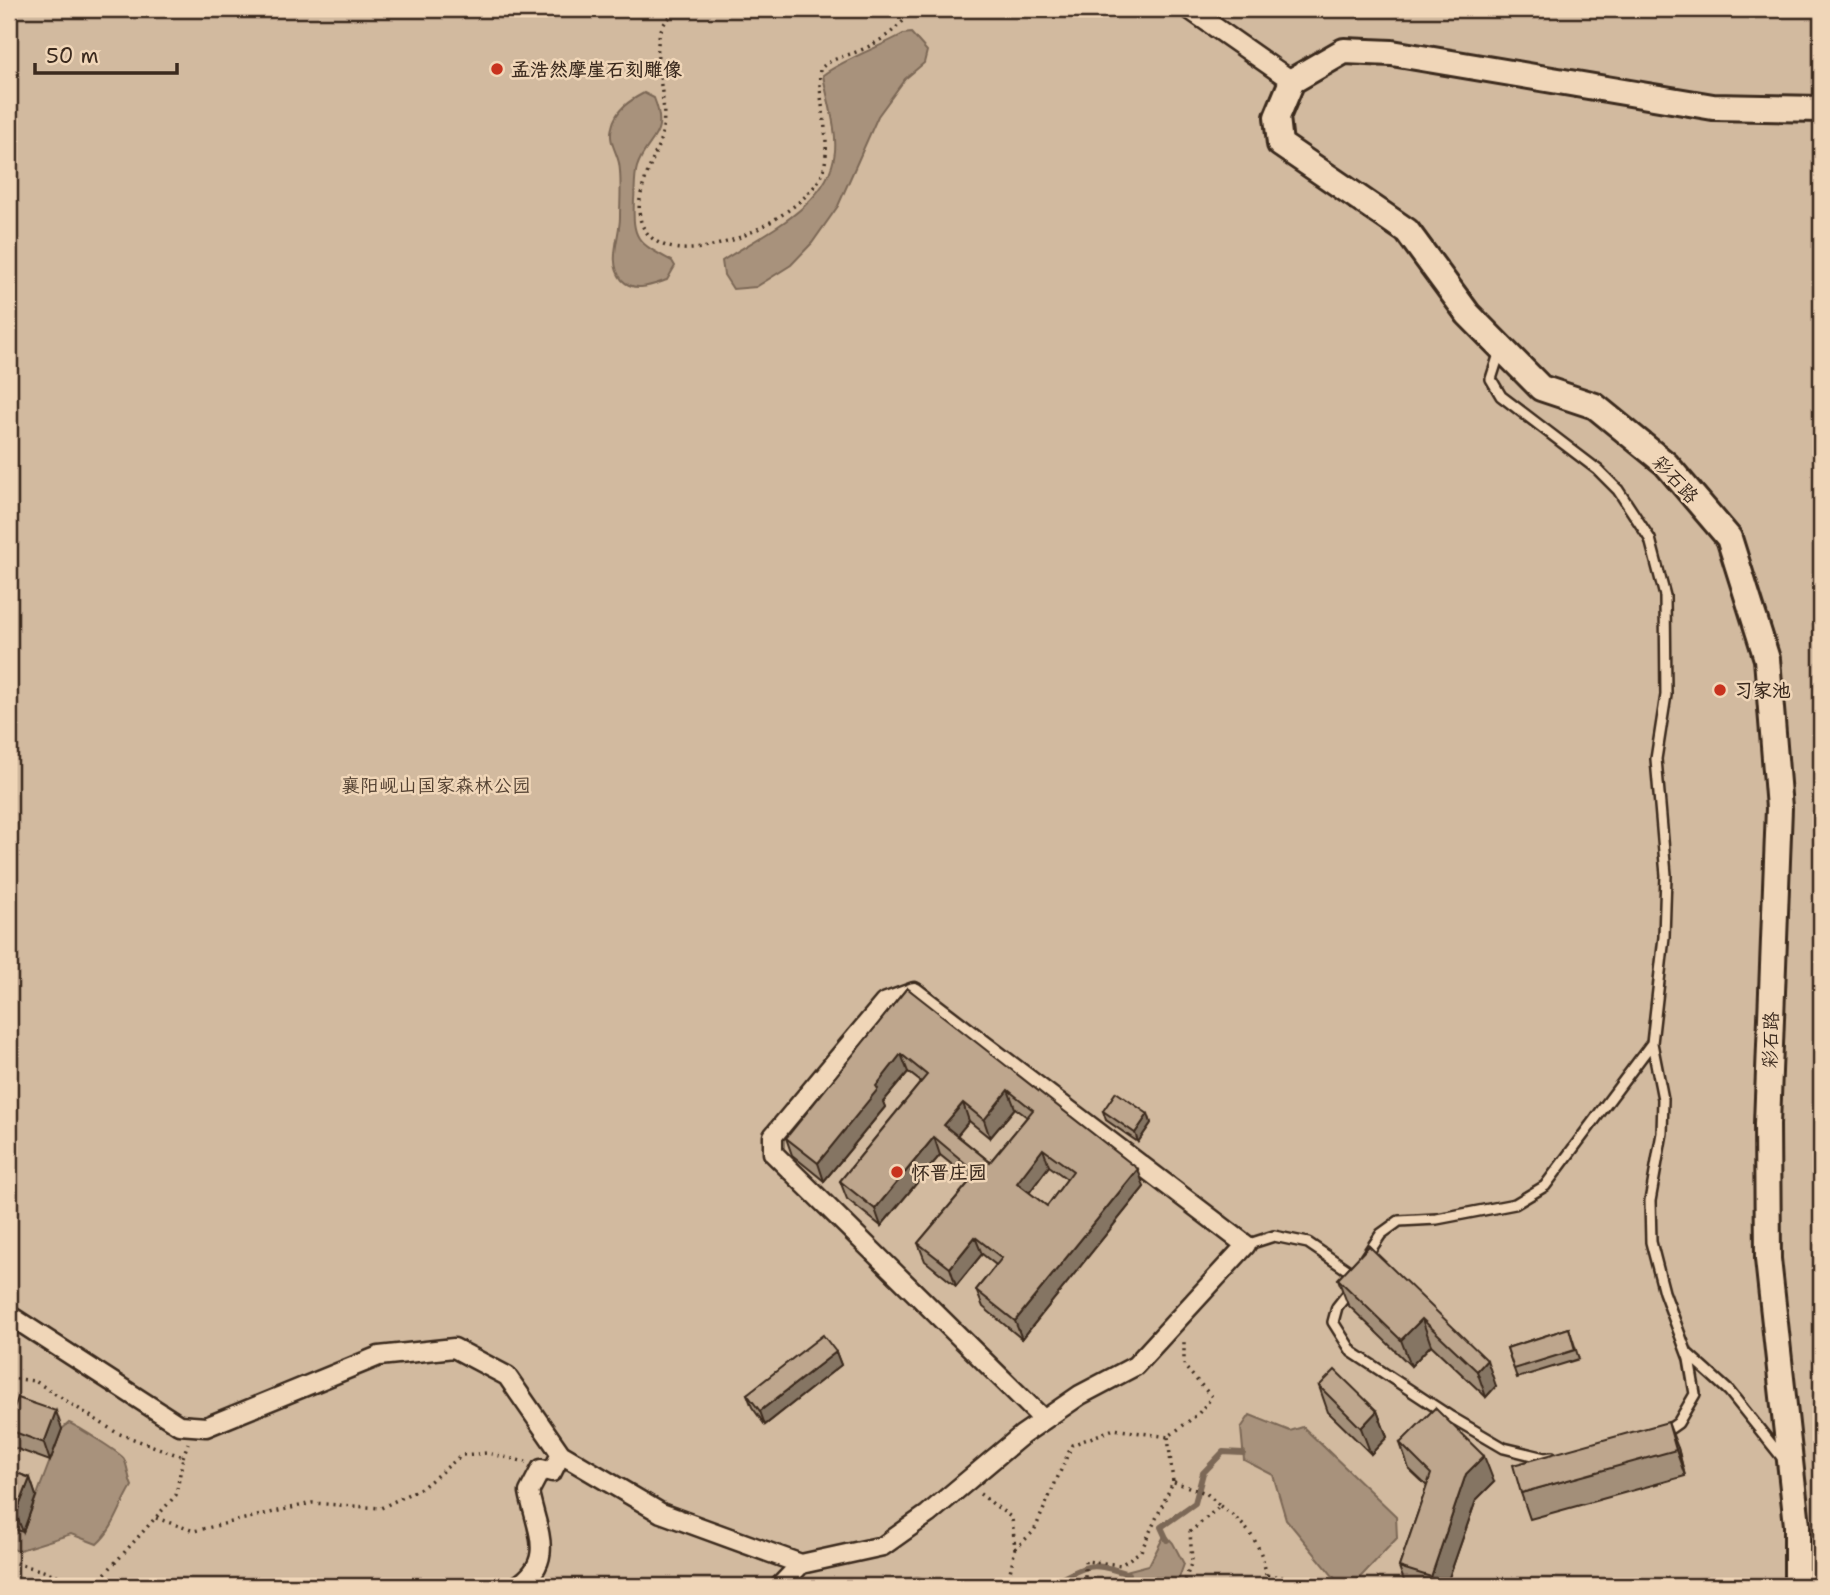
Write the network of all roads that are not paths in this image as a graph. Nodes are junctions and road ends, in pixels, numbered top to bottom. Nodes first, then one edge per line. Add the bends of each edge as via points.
1 (1189, 9) edge
2 (1292, 81) junction
3 (1821, 109) edge
4 (1501, 347) junction
5 (1653, 1043) junction
6 (1246, 1245) junction
7 (1354, 1275) junction
8 (9, 1315) edge
9 (1687, 1353) junction
10 (1044, 1420) junction
11 (1650, 1442) edge
12 (561, 1454) junction
13 (1558, 1456) edge
14 (1790, 1468) junction
15 (801, 1564) junction
16 (781, 1584) edge
17 (517, 1586) edge
18 (1797, 1586) edge

1 - 2 street
2 - 3 street via 1344,51 1392,53 1713,107
2 - 4 street, 彩石路 via 1277,117 1280,144 1406,230 1468,314
4 - 5 lane via 1491,379 1501,396 1618,490 1650,540 1665,596 1666,695 1656,760 1666,875
4 - 14 street, 彩石路 via 1541,388 1595,406 1684,485 1729,538 1766,659 1779,808 1767,1124 1768,1259
5 - 7 lane via 1545,1186 1515,1204 1437,1219 1399,1221 1381,1234
5 - 9 lane via 1663,1099 1650,1201 1651,1242
6 - 7 lane via 1274,1236 1308,1243
6 - 10 street via 1135,1366
6 - 10 street via 914,992 884,1003 773,1136 773,1153
7 - 13 lane via 1356,1284 1337,1307 1333,1322 1352,1352 1504,1448 1545,1458
8 - 12 street via 179,1425 206,1427 379,1356 454,1348 507,1376
9 - 11 lane via 1695,1394 1678,1423
9 - 14 lane via 1730,1391
10 - 15 street via 883,1546
12 - 15 street via 661,1513
12 - 17 street via 552,1472 541,1469 529,1492 544,1551 533,1577
14 - 18 street, 彩石路 via 1797,1525
15 - 16 street

